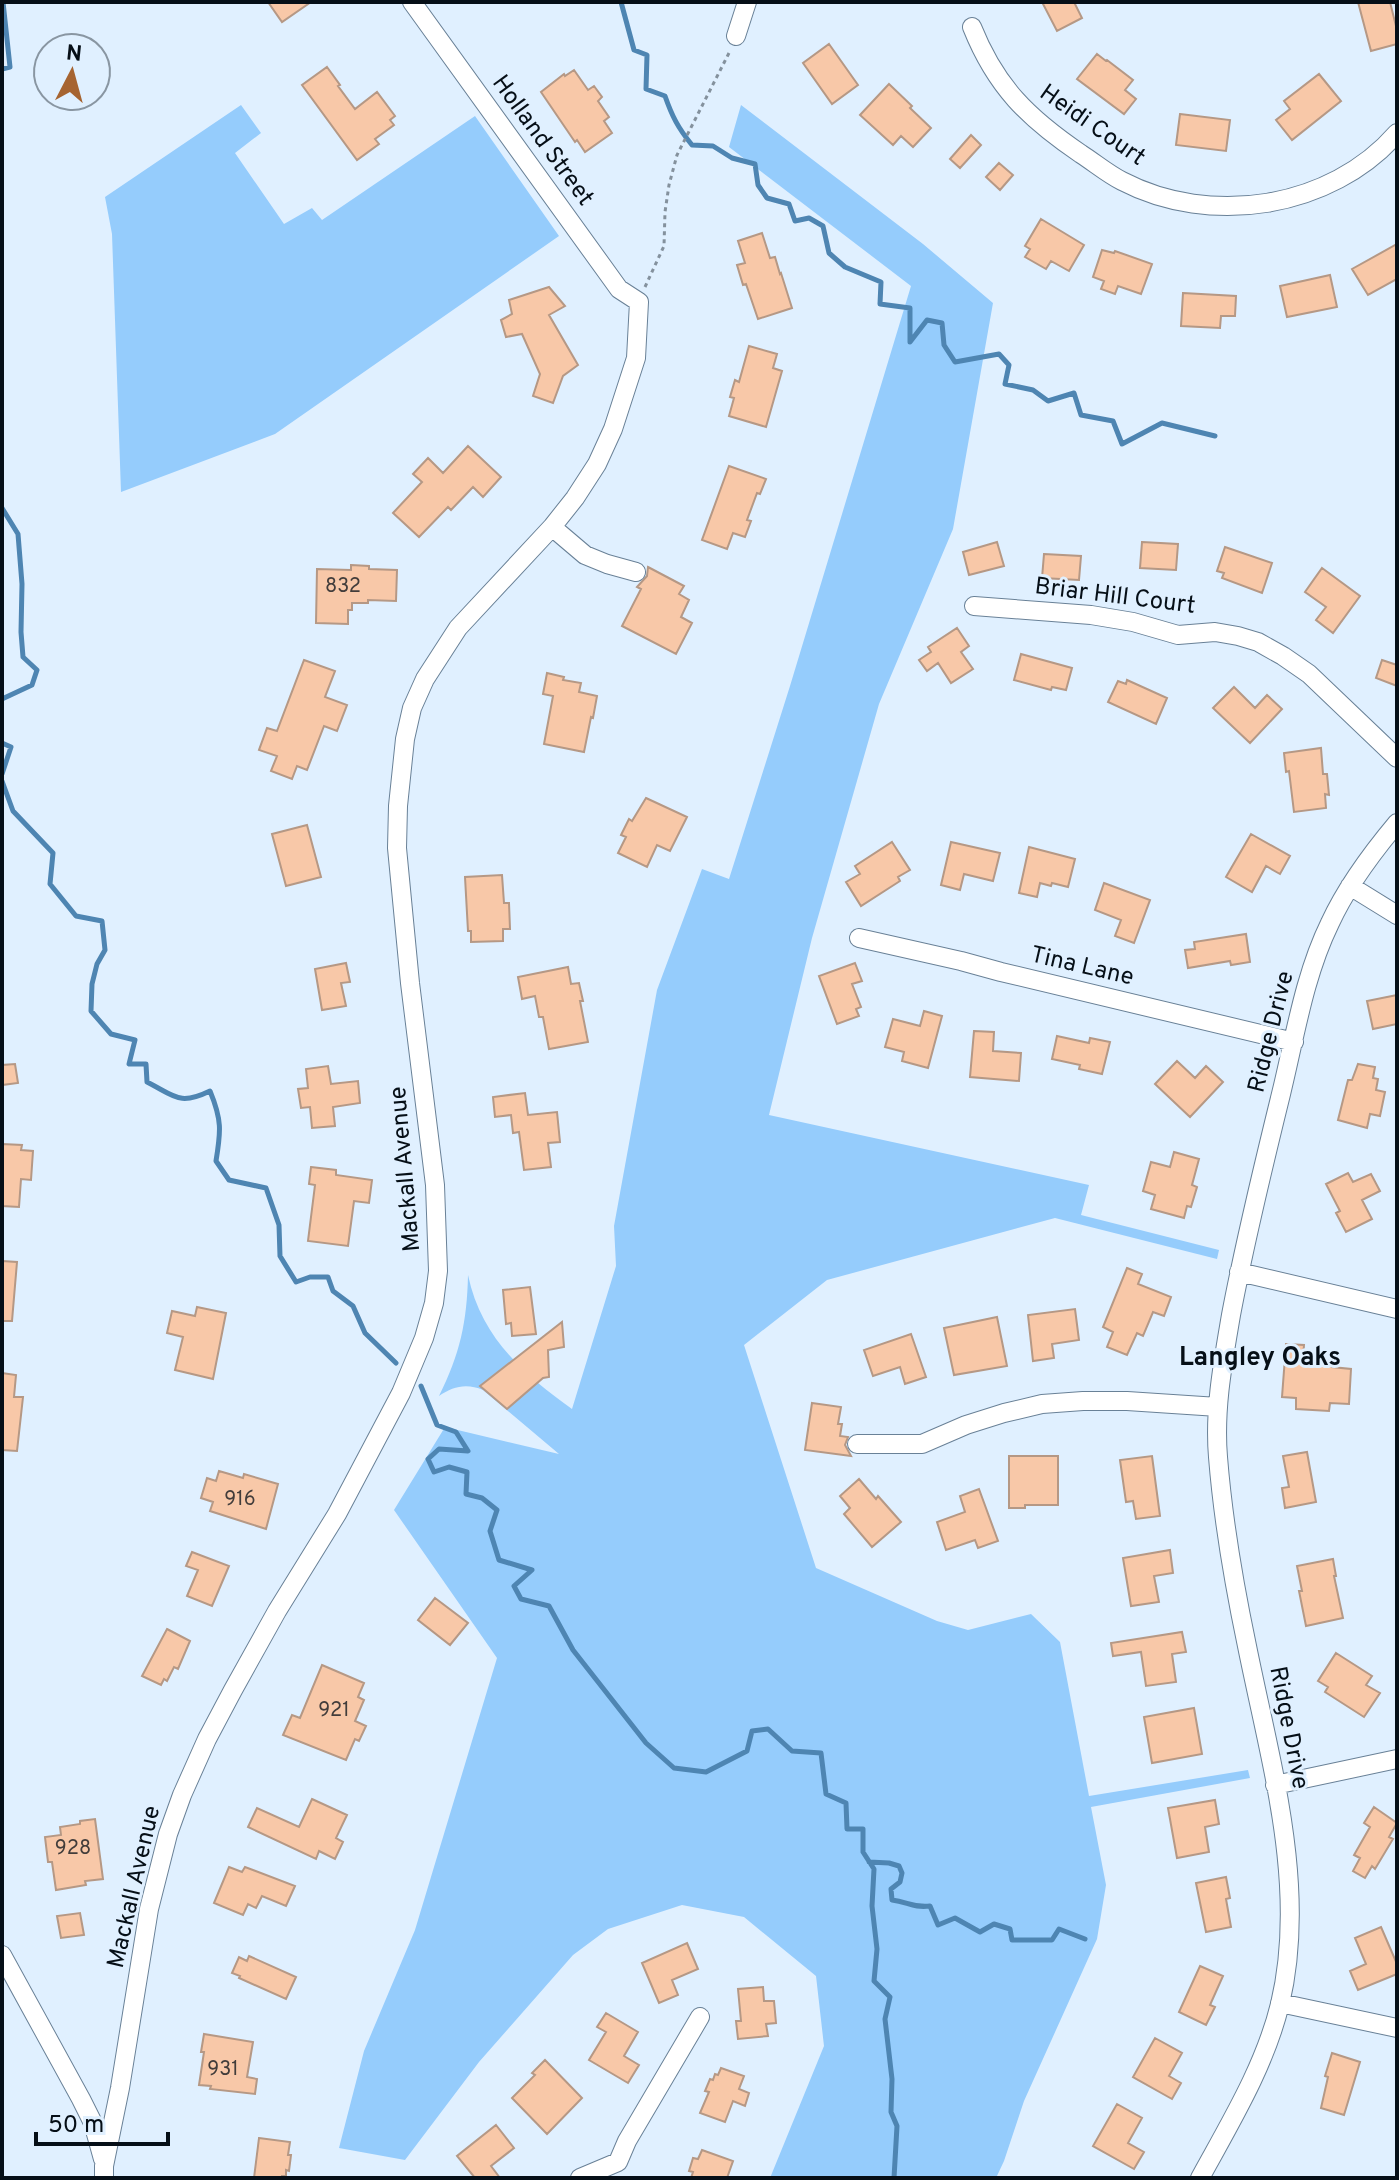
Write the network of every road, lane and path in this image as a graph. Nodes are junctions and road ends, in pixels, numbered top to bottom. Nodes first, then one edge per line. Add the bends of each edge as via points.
1 (412, 2) edge
2 (747, 2) edge
3 (972, 27) dead end
4 (736, 36) joint
5 (1397, 133) edge
6 (639, 302) junction
7 (552, 527) junction
8 (636, 572) dead end
9 (974, 606) dead end
10 (1397, 758) edge
11 (1397, 823) edge
12 (1350, 886) junction
13 (1397, 915) edge
14 (859, 938) dead end
15 (1294, 1042) junction
16 (1239, 1272) junction
17 (1397, 1309) edge
18 (1218, 1407) junction
19 (857, 1444) dead end
20 (1397, 1759) edge
21 (1275, 1785) junction
22 (2, 1955) edge
23 (1280, 2003) junction
24 (700, 2017) dead end
25 (1397, 2028) edge
26 (104, 2172) edge
27 (580, 2178) edge
28 (1200, 2178) edge

1 - 6 street, Holland Street via 619,289
2 - 4 street
3 - 5 street, Heidi Court via 990,67 1015,101 1045,127 1121,181 1193,204 1246,206 1303,195 1374,155
4 - 6 path via 677,155 664,246
6 - 7 street, Mackall Avenue via 636,358 613,429 597,464
7 - 8 street via 585,555
7 - 26 street, Mackall Avenue via 458,628 425,679 405,739 397,848 438,1239 428,1326 401,1393 233,1690 182,1795 149,1909
9 - 10 street, Briar Hill Court via 1091,615 1178,635 1215,632 1258,642 1309,674
11 - 12 street, Ridge Drive
12 - 13 street
12 - 15 street, Ridge Drive via 1319,948
14 - 15 street, Tina Lane
15 - 16 street, Ridge Drive
16 - 17 street
16 - 18 street, Ridge Drive
18 - 19 street via 1127,1401 1042,1404 966,1425 922,1444
18 - 21 street, Ridge Drive via 1226,1526
20 - 21 street
21 - 23 street, Ridge Drive via 1290,1924
22 - 26 street via 87,2111
23 - 25 street
23 - 28 street, Ridge Drive via 1259,2064
24 - 27 street via 618,2162

